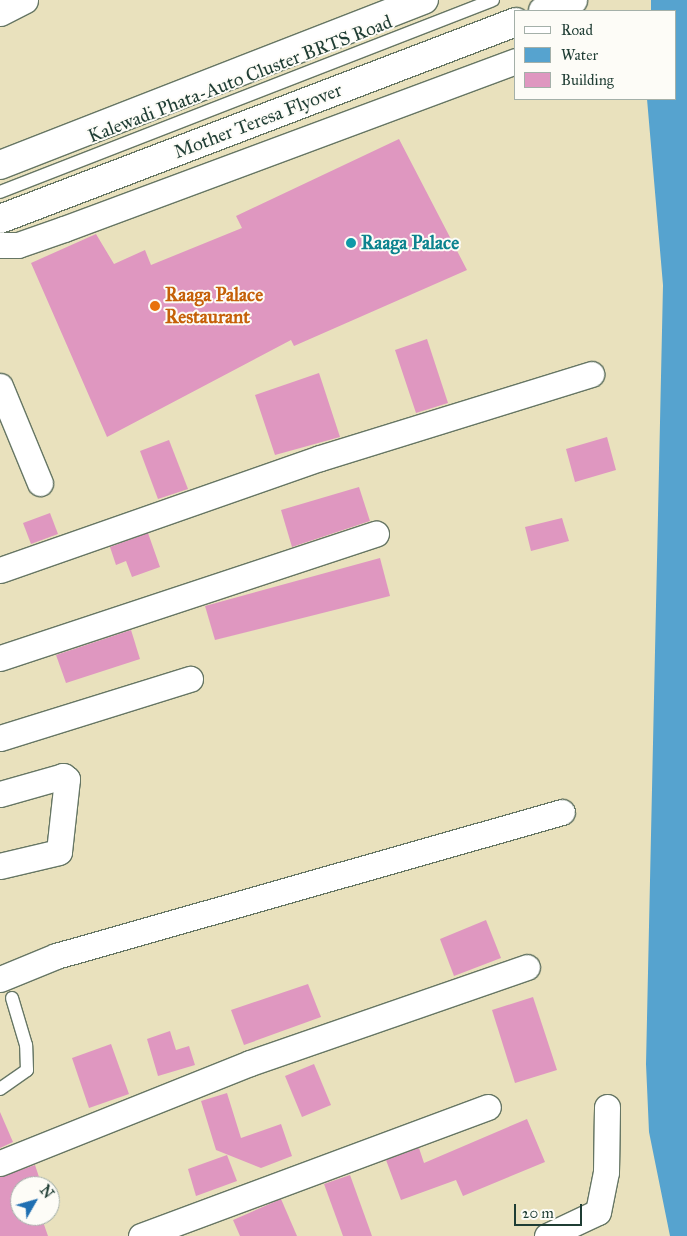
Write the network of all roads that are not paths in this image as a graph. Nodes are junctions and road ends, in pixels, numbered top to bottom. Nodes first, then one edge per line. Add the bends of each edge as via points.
1 (25, 0) edge
2 (424, 0) edge
3 (493, 0) edge
4 (573, 0) edge
5 (546, 10) edge
6 (0, 13) edge
7 (514, 23) edge
8 (514, 62) edge
9 (0, 165) edge
10 (0, 192) edge
11 (0, 228) edge
12 (591, 374) dead end
13 (0, 386) edge
14 (40, 483) dead end
15 (376, 534) dead end
16 (0, 570) edge
17 (0, 658) edge
18 (190, 679) dead end
19 (0, 738) edge
20 (0, 794) edge
21 (562, 812) dead end
22 (0, 866) edge
23 (527, 967) dead end
24 (6, 988) edge
25 (0, 1089) edge
26 (607, 1107) dead end
27 (488, 1108) dead end
28 (0, 1163) edge
29 (141, 1236) edge
30 (547, 1236) edge

1 - 6 street
2 - 9 main road
3 - 10 lane, Kalewadi Phata-Auto Cluster BRTS Road
4 - 5 main road
7 - 11 main road, Mother Teresa Flyover
8 - 11 street via 18,245
12 - 16 street via 320,458
13 - 14 street
15 - 17 street
18 - 19 street
20 - 22 street via 63,776 67,780 59,852
21 - 24 street via 56,956
23 - 28 street via 250,1063
24 - 25 lane via 26,1045 28,1070
26 - 30 street via 606,1172 598,1212
27 - 29 street

